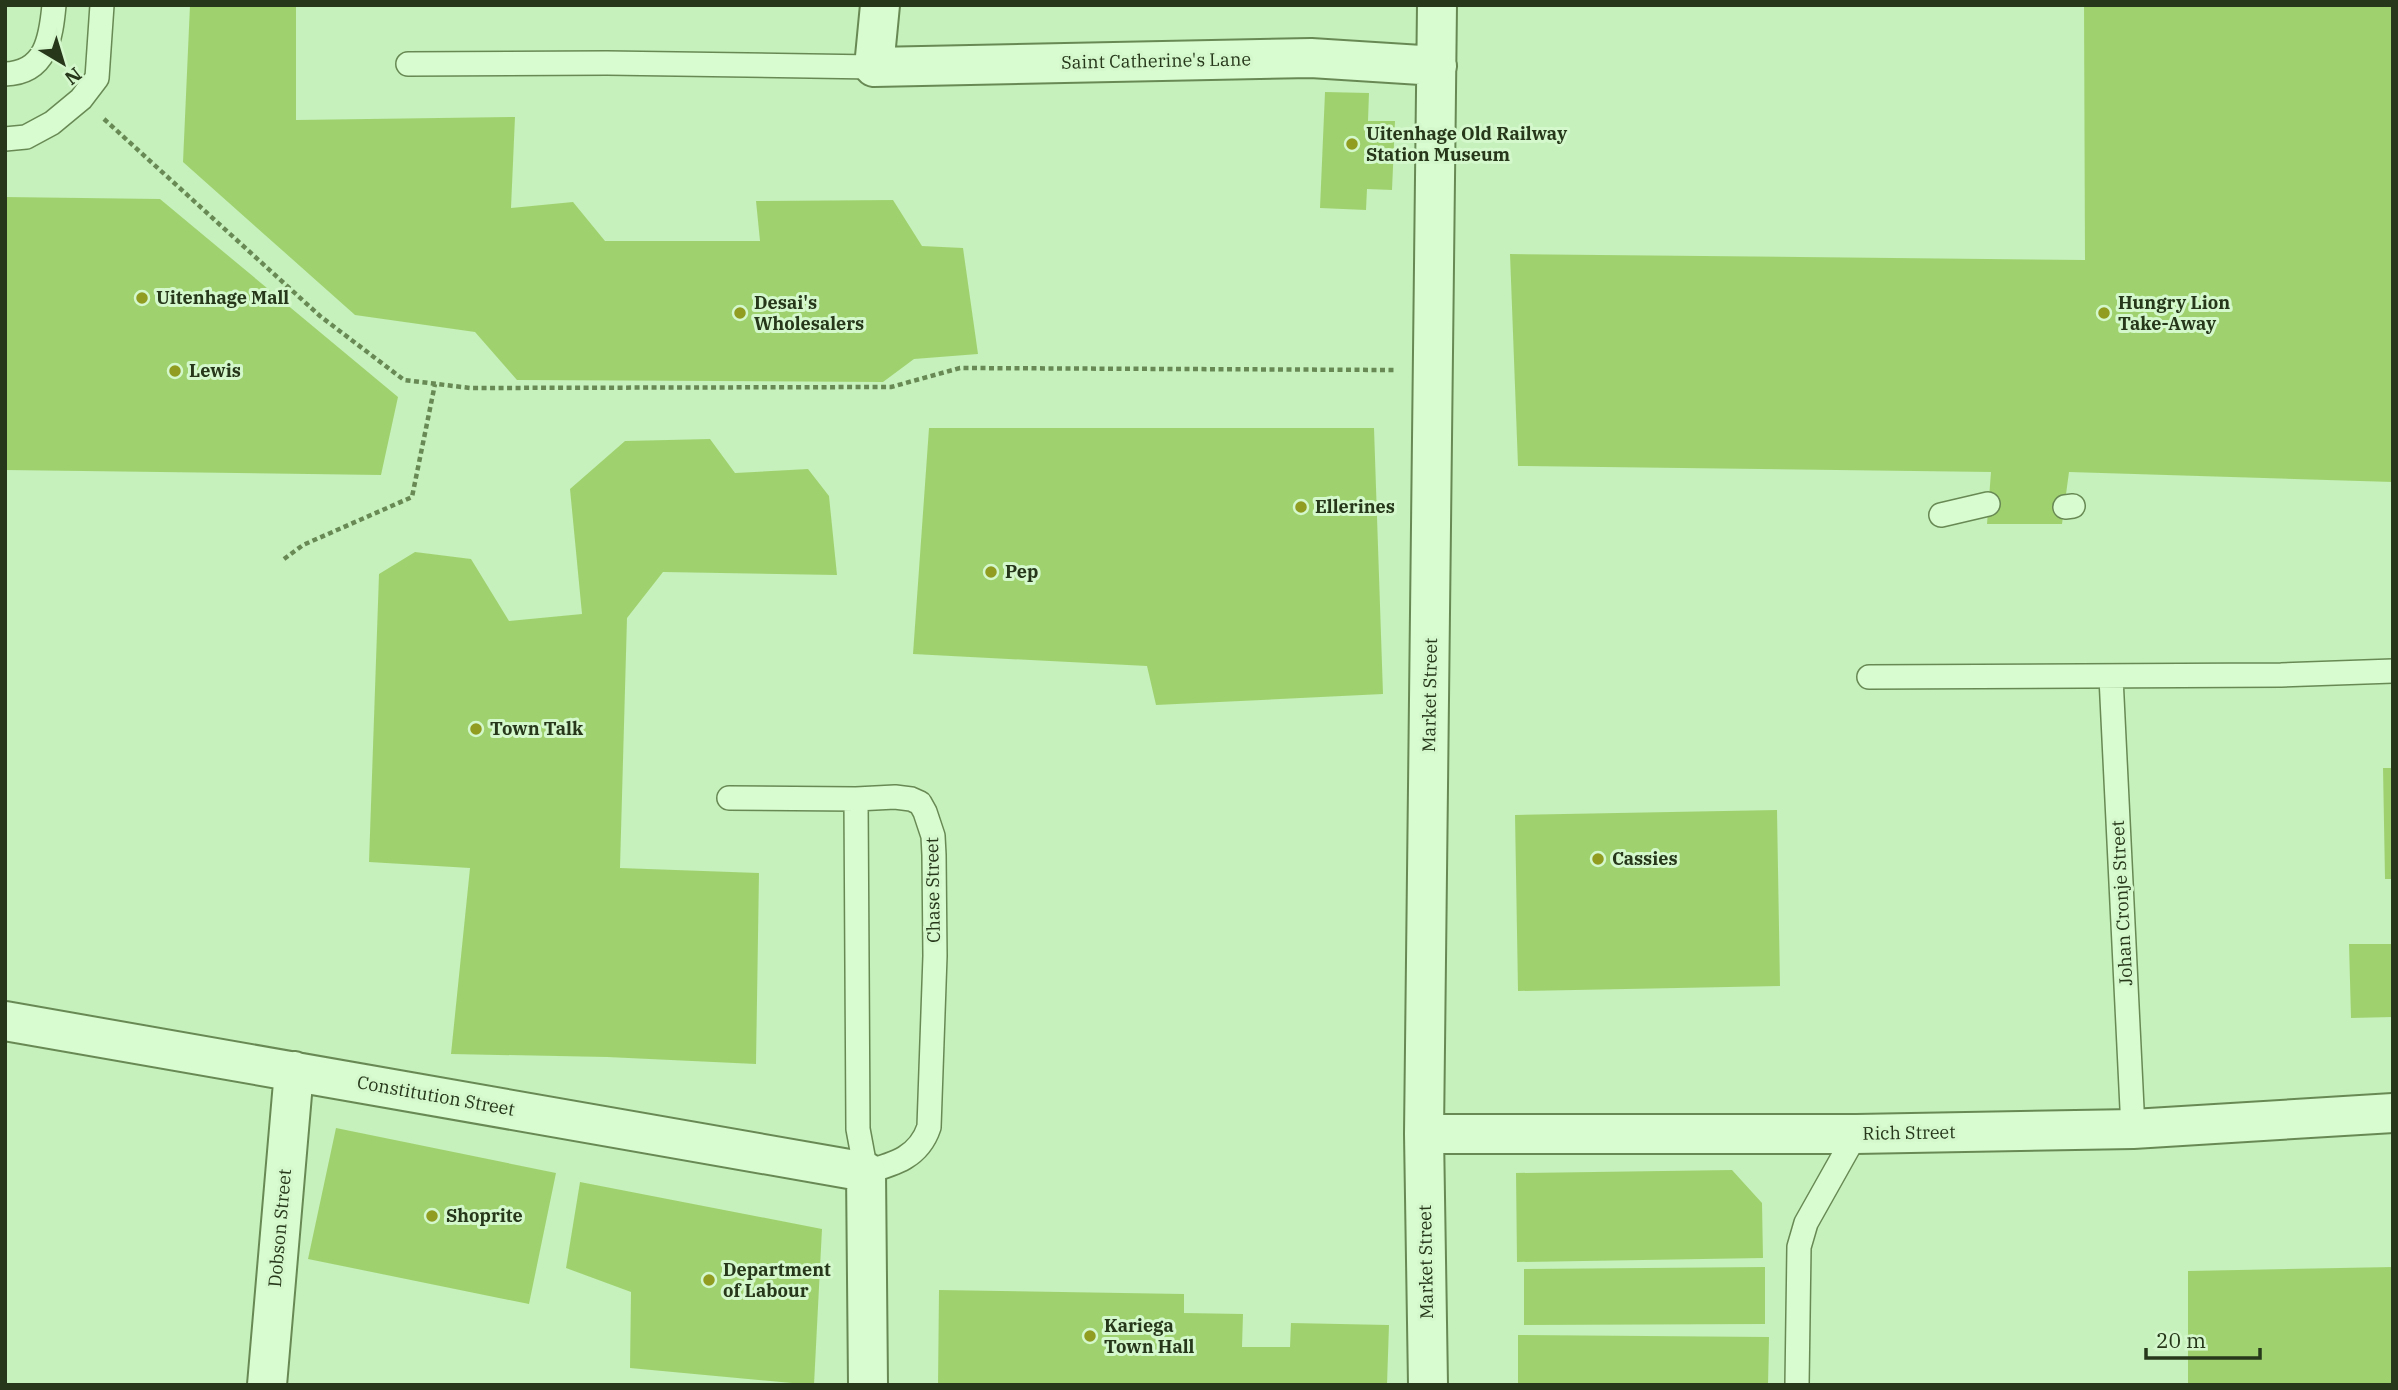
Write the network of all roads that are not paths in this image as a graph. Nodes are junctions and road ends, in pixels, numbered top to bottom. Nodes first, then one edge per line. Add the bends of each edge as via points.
1 (102, 5) edge
2 (880, 5) edge
3 (1437, 5) edge
4 (54, 6) edge
5 (408, 64) dead end
6 (1437, 66) junction
7 (874, 68) junction
8 (5, 74) edge
9 (5, 139) edge
10 (1988, 505) dead end
11 (1941, 515) dead end
12 (2393, 671) edge
13 (1869, 677) dead end
14 (2111, 677) junction
15 (729, 798) dead end
16 (856, 799) junction
17 (5, 1021) edge
18 (294, 1071) junction
19 (2393, 1113) edge
20 (2133, 1129) junction
21 (1424, 1134) junction
22 (1856, 1134) junction
23 (866, 1172) junction
24 (267, 1385) edge
25 (868, 1385) edge
26 (1428, 1385) edge
27 (1797, 1385) edge

1 - 9 lane via 97,78 81,99 52,123 26,137
2 - 7 street
3 - 6 street, Market Street
4 - 8 lane via 44,54 24,70
5 - 7 lane
6 - 7 street, Saint Catherine's Lane via 1311,58
6 - 21 street, Market Street
10 - 11 lane
12 - 14 lane
13 - 14 lane
14 - 20 lane, Johan Cronje Street
15 - 16 lane
16 - 23 lane via 858,1129
16 - 23 lane, Chase Street via 895,797 919,803 931,825 934,855 929,1127 912,1154
17 - 18 street, Constitution Street
18 - 23 street, Constitution Street
18 - 24 street, Dobson Street
19 - 20 street, Rich Street
20 - 22 street, Rich Street
21 - 22 street, Rich Street
21 - 26 street, Market Street
22 - 27 lane via 1806,1223 1799,1247
23 - 25 street

